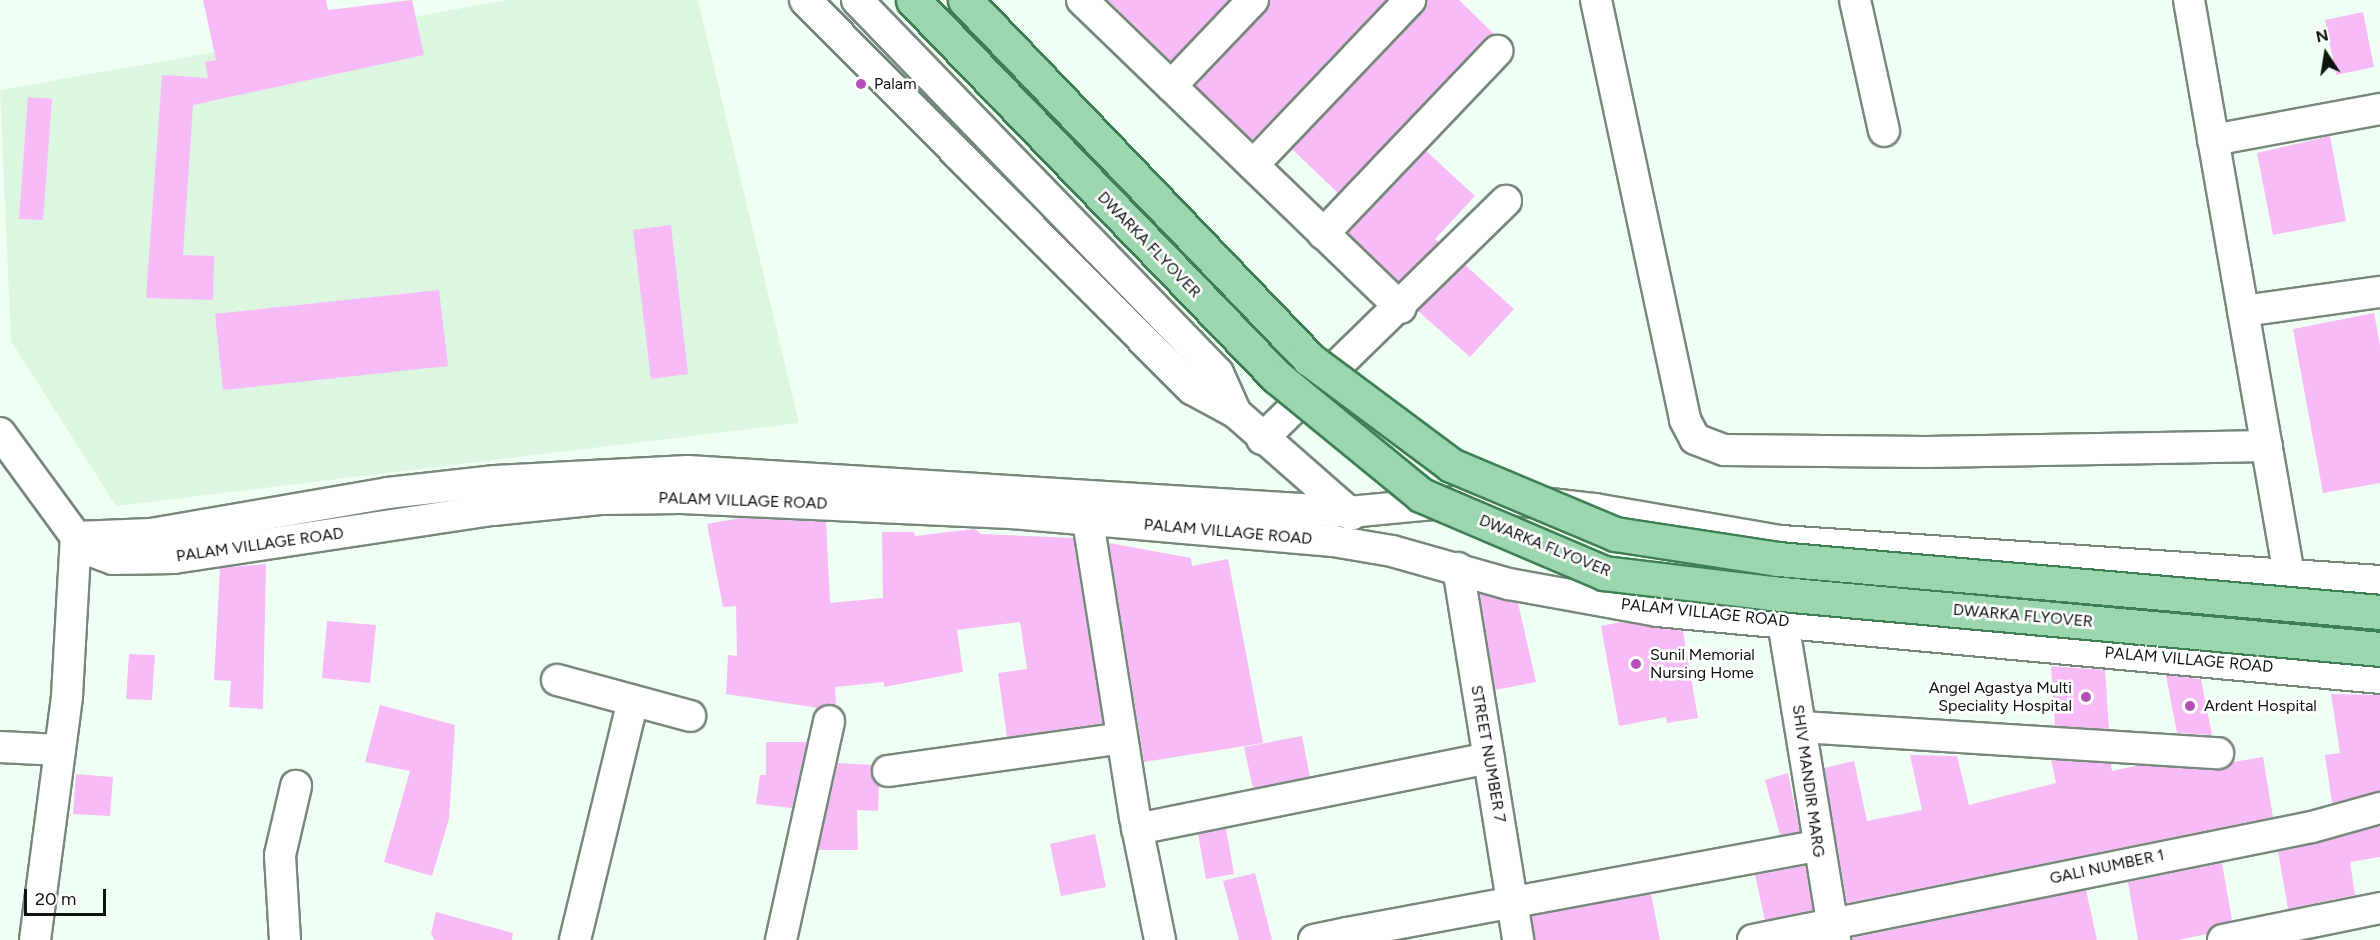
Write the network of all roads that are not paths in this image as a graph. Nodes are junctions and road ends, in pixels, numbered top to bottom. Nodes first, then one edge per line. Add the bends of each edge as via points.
1 (805, 0) edge
2 (857, 0) edge
3 (913, 0) edge
4 (965, 0) edge
5 (1253, 0) edge
6 (1410, 0) edge
7 (1596, 0) edge
8 (1855, 0) edge
9 (2189, 0) edge
10 (1088, 2) edge
11 (1497, 51) dead end
12 (1171, 86) junction
13 (2380, 109) edge
14 (1884, 131) dead end
15 (2213, 140) junction
16 (1253, 165) junction
17 (1506, 201) dead end
18 (1323, 234) junction
19 (2380, 292) edge
20 (1401, 308) junction
21 (2243, 311) junction
22 (1236, 413) junction
23 (0, 433) edge
24 (1262, 439) junction
25 (2267, 446) junction
26 (1349, 512) junction
27 (1089, 520) junction
28 (76, 537) junction
29 (1392, 551) junction
30 (1458, 568) junction
31 (2289, 574) junction
32 (2380, 581) edge
33 (2380, 612) edge
34 (1783, 622) junction
35 (2380, 649) edge
36 (2293, 670) junction
37 (2380, 678) edge
38 (557, 680) dead end
39 (632, 704) junction
40 (690, 716) dead end
41 (829, 721) dead end
42 (1802, 727) junction
43 (1122, 738) junction
44 (0, 747) edge
45 (60, 750) junction
46 (2218, 753) dead end
47 (1489, 758) junction
48 (888, 771) dead end
49 (296, 786) dead end
50 (2380, 808) edge
51 (1137, 829) junction
52 (1817, 846) junction
53 (1512, 902) junction
54 (2380, 908) edge
55 (1833, 932) edge
56 (1348, 937) edge
57 (35, 940) edge
58 (285, 940) edge
59 (575, 940) edge
60 (781, 940) edge
61 (1160, 940) edge
62 (1314, 940) edge
63 (1518, 940) edge
64 (1753, 940) edge
65 (2223, 940) edge

1 - 22 street via 1192,389
2 - 22 street via 1218,373
3 - 35 main road, DWARKA FLYOVER, bridge via 1277,377 1421,495 1604,573 1770,593
4 - 33 main road, bridge via 1309,359 1451,465 1615,534 1778,559
5 - 12 street
6 - 16 street
7 - 25 street via 1685,420 1695,439 1724,450
8 - 14 street
9 - 15 street
10 - 12 street
11 - 18 street
12 - 16 street
13 - 15 street
15 - 21 street
16 - 18 street
17 - 20 street
18 - 20 street
19 - 21 street
20 - 24 street
21 - 25 street
22 - 24 street
23 - 28 street, PALAM VILLAGE ROAD
24 - 26 street
25 - 31 street
26 - 28 street, PALAM VILLAGE ROAD via 688,471 495,481 388,493 151,534
26 - 29 street
26 - 31 street, PALAM VILLAGE ROAD via 1498,498 1595,508 1781,541
27 - 28 street, PALAM VILLAGE ROAD via 680,498 493,510 174,558 113,560 91,551
27 - 29 street, PALAM VILLAGE ROAD via 1333,541
27 - 43 street
28 - 45 street
29 - 30 street, PALAM VILLAGE ROAD
30 - 34 street, PALAM VILLAGE ROAD via 1509,584 1657,611
30 - 47 street, STREET NUMBER 7
31 - 32 street, PALAM VILLAGE ROAD
31 - 36 street
34 - 36 street, PALAM VILLAGE ROAD
34 - 42 street, SHIV MANDIR MARG
36 - 37 street, PALAM VILLAGE ROAD
38 - 39 street
39 - 40 street
39 - 59 street
41 - 60 street
42 - 46 street
42 - 52 street, SHIV MANDIR MARG
43 - 48 street
43 - 51 street
44 - 45 street
45 - 57 street
47 - 51 street
47 - 53 street, STREET NUMBER 7
49 - 58 street via 280,855
50 - 55 street, GALI NUMBER 1 via 2312,827
51 - 61 street
52 - 53 street
52 - 55 street, SHIV MANDIR MARG
53 - 56 street
53 - 63 street, STREET NUMBER 7
54 - 65 street
55 - 64 street, GALI NUMBER 1
56 - 62 street

